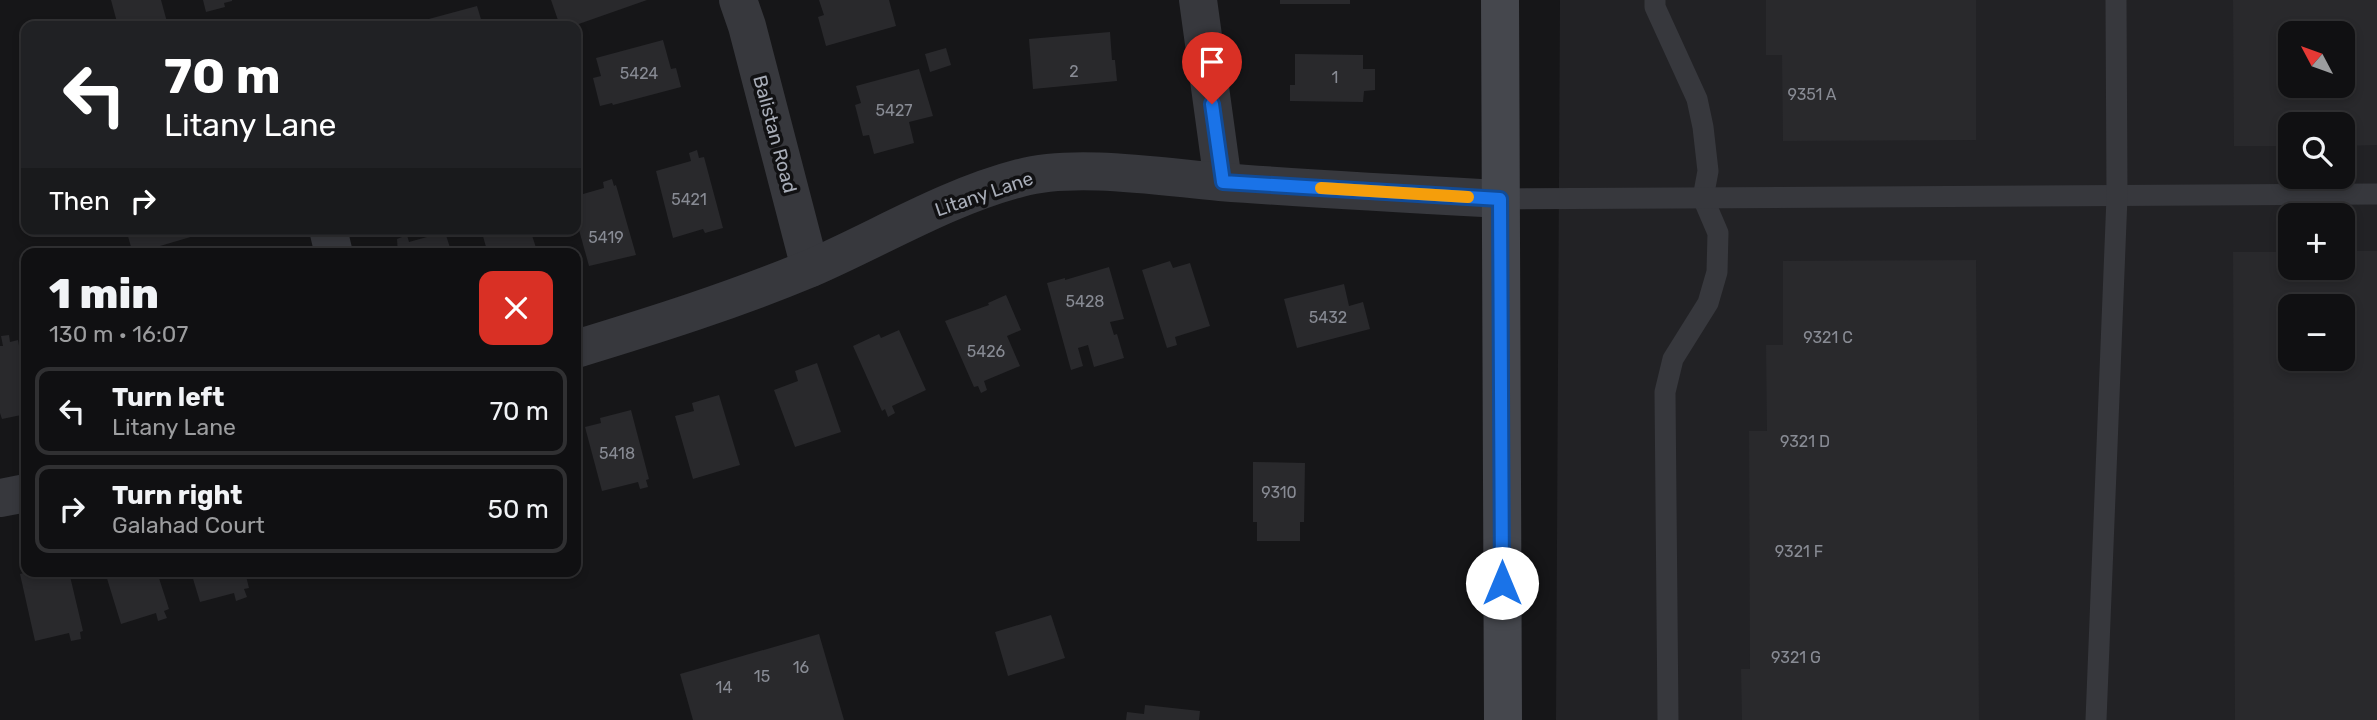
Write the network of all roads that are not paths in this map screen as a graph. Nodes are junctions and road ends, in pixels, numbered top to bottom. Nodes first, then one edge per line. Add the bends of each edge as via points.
1 (738, 0) edge
2 (1198, 0) edge
3 (1500, 0) edge
4 (1655, 0) edge
5 (2116, 0) edge
6 (1223, 182) junction
7 (2377, 194) edge
8 (2117, 197) junction
9 (1703, 198) junction
10 (1500, 199) junction
11 (810, 268) junction
12 (581, 348) edge
13 (21, 494) edge
14 (0, 498) edge
15 (1503, 720) edge
16 (1668, 720) edge
17 (2096, 720) edge

1 - 11 street, Balistan Road
2 - 6 street
3 - 10 main road
4 - 9 lane via 1703,127 1708,171
5 - 8 lane
6 - 10 street, Litany Lane
6 - 11 street, Litany Lane via 1119,173 1021,177 924,215
7 - 8 lane
8 - 9 lane
8 - 17 lane
9 - 10 lane
9 - 16 lane via 1718,233 1717,271 1708,303 1673,359 1665,392
10 - 15 main road
11 - 12 street, Litany Lane via 686,316
13 - 14 street

